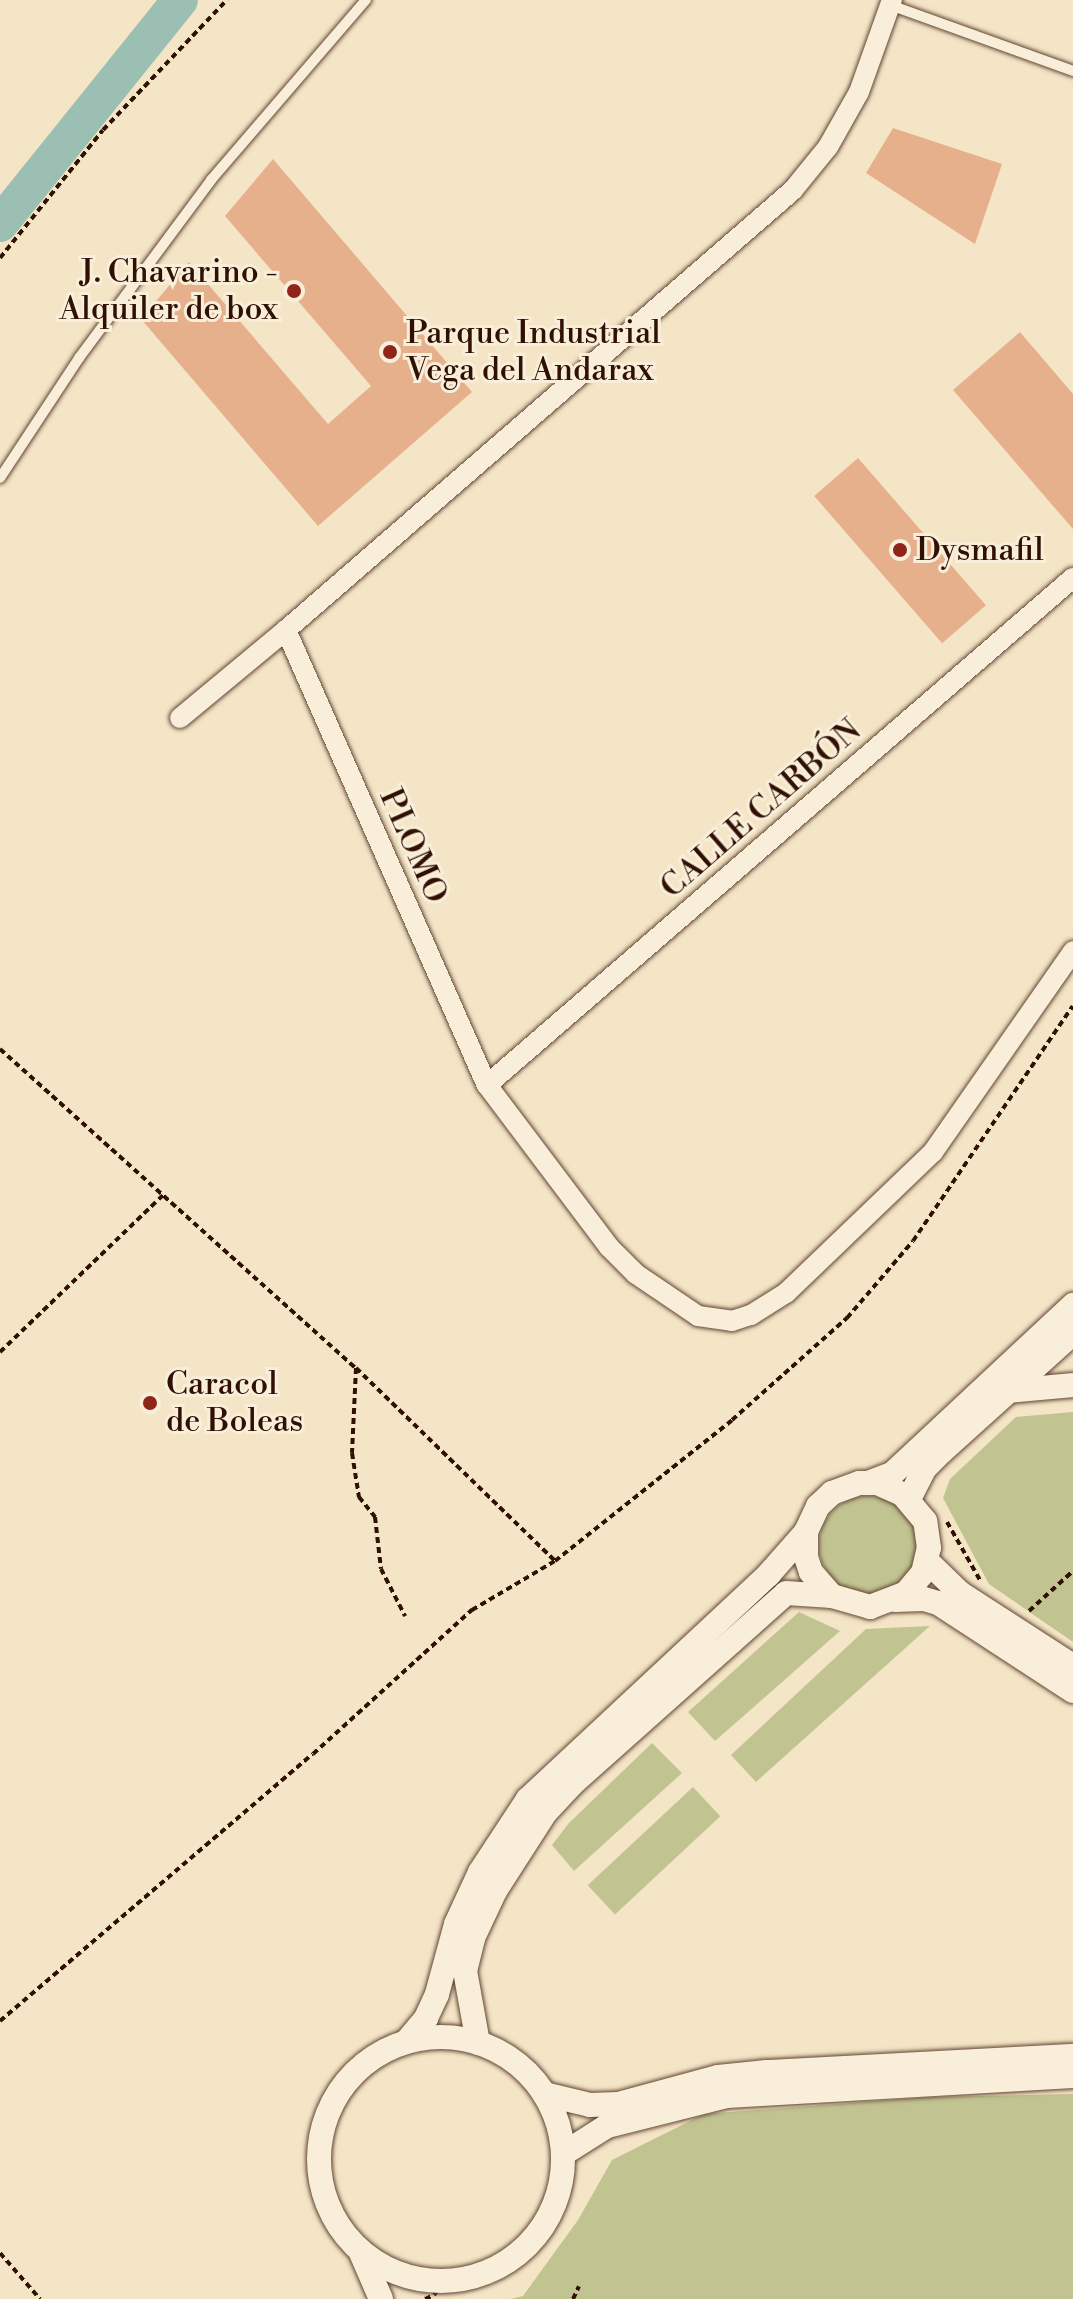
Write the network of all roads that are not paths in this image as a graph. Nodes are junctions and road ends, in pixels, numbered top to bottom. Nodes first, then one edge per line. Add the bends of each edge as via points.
1 (366, 0) edge
2 (891, 3) edge
3 (1073, 71) edge
4 (0, 478) edge
5 (1073, 578) edge
6 (286, 630) junction
7 (180, 718) dead end
8 (1073, 951) edge
9 (487, 1085) junction
10 (1073, 1305) edge
11 (1066, 1333) edge
12 (1073, 1385) edge
13 (1007, 1391) junction
14 (868, 1483) junction
15 (909, 1499) junction
16 (806, 1532) junction
17 (927, 1561) junction
18 (832, 1596) junction
19 (895, 1600) junction
20 (1073, 1666) edge
21 (1073, 1691) edge
22 (407, 2041) junction
23 (478, 2043) junction
24 (1073, 2056) edge
25 (1073, 2076) edge
26 (544, 2094) junction
27 (563, 2154) junction
28 (360, 2251) junction
29 (430, 2287) edge
30 (381, 2299) edge
31 (405, 2299) edge

1 - 4 lane via 211,180 79,358
2 - 3 lane
2 - 6 street via 859,92 828,147 793,190
5 - 9 street, CALLE CARBÓN
6 - 7 street
6 - 9 street, PLOMO
8 - 9 street, PLOMO via 933,1152 786,1293 732,1321 698,1316 636,1274 609,1247
10 - 11 street
11 - 13 street
11 - 14 street via 892,1474
12 - 13 street
13 - 15 street via 925,1468
14 - 15 street
14 - 16 street via 832,1493 818,1506
15 - 17 street via 928,1534
16 - 18 street via 811,1572
16 - 22 street via 769,1574 528,1799 480,1872 456,1924 437,1994
17 - 19 street via 915,1584
17 - 20 street via 960,1593
18 - 19 street via 870,1607
18 - 23 street via 786,1593 545,1813 495,1891 473,1938 465,1971
19 - 21 street via 938,1603
22 - 23 street via 455,2038
22 - 28 street via 385,2050 348,2078 319,2141 320,2177 329,2210
23 - 26 street via 516,2063
24 - 26 street via 718,2077 618,2104 590,2105
25 - 27 street via 726,2096 607,2126
26 - 27 street
27 - 29 street via 556,2202 530,2243 491,2271
28 - 29 street
28 - 30 street
29 - 31 street

